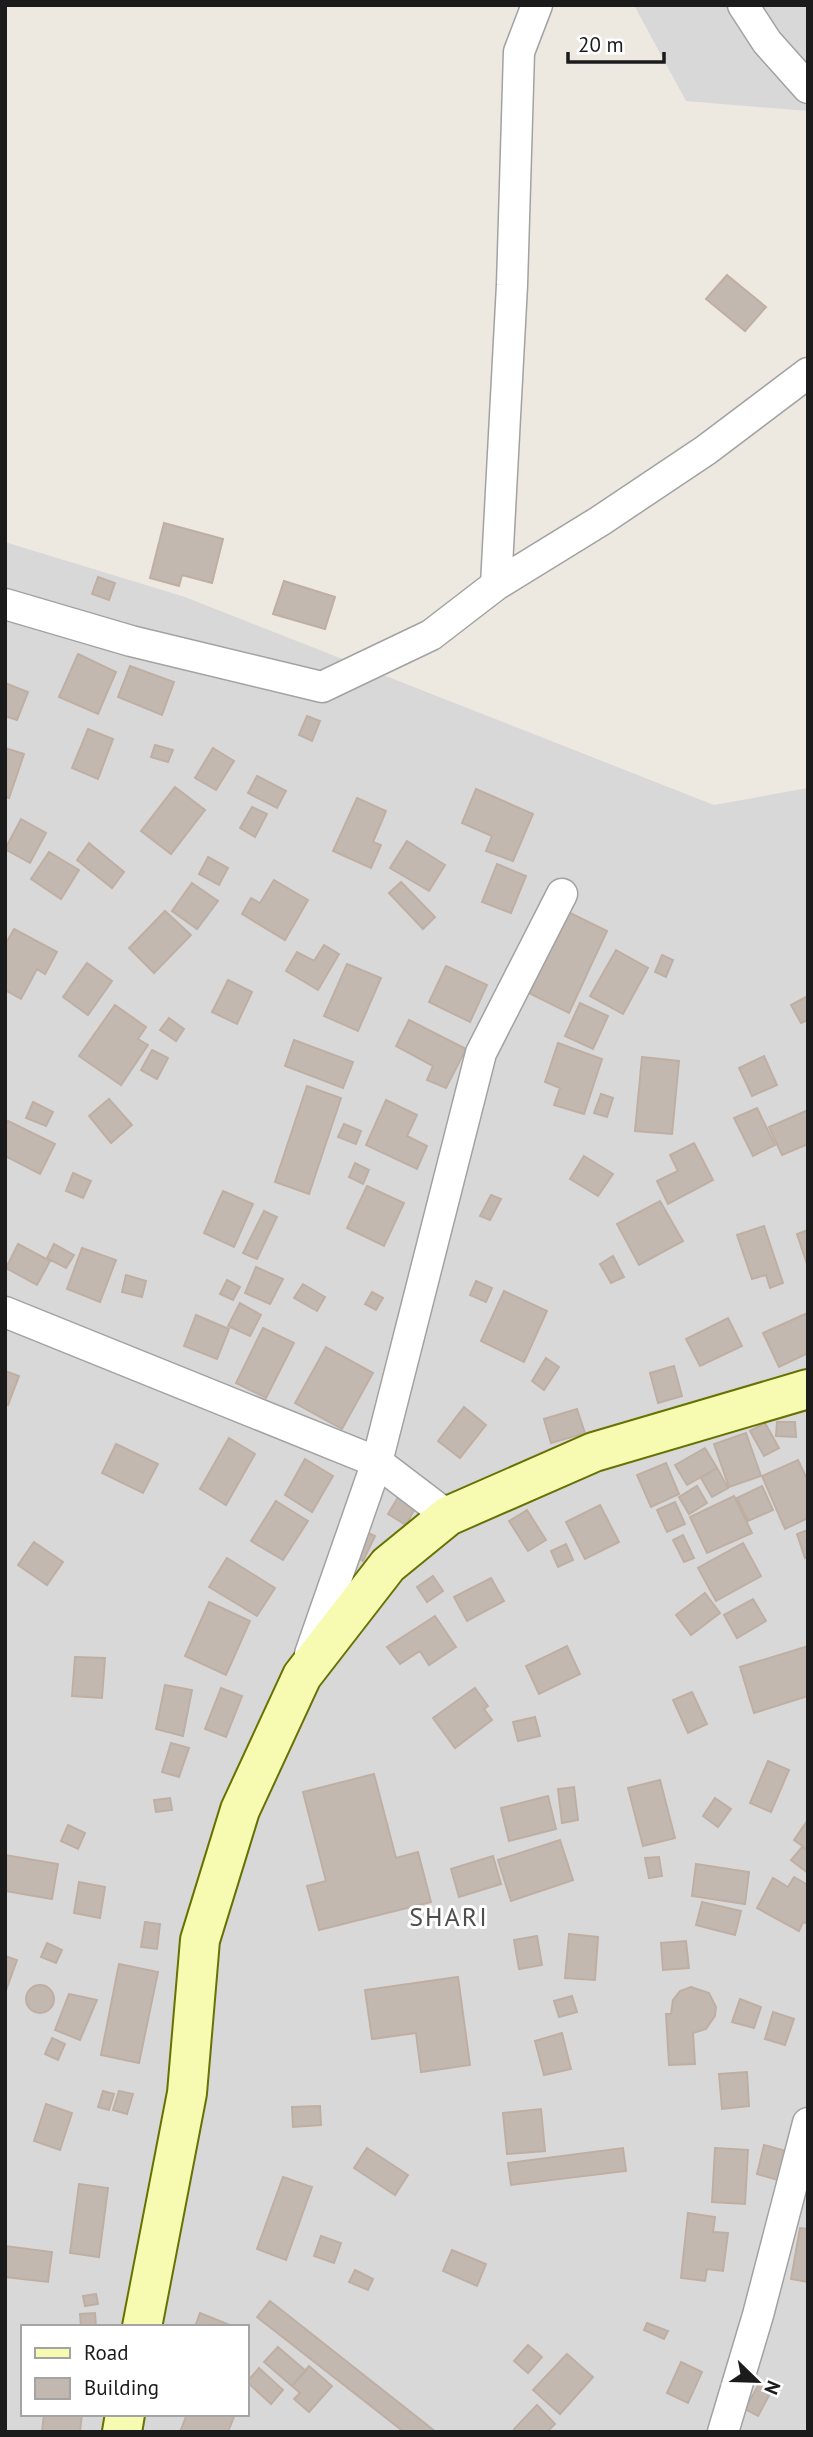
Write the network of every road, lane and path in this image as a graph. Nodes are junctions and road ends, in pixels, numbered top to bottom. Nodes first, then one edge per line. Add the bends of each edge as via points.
1 (537, 5) edge
2 (743, 5) edge
3 (808, 88) edge
4 (808, 373) edge
5 (496, 585) junction
6 (5, 604) edge
7 (562, 894) dead end
8 (5, 1312) edge
9 (808, 1389) edge
10 (377, 1462) junction
11 (448, 1516) junction
12 (302, 1676) junction
13 (808, 2123) edge
14 (142, 2325) edge
15 (723, 2432) edge

1 - 5 street via 519,52
2 - 3 street via 767,42
4 - 5 street via 706,450
5 - 6 street via 431,635 322,687
7 - 10 street via 481,1053
8 - 10 street
9 - 11 street via 594,1452
10 - 11 street
10 - 12 street
11 - 12 street via 388,1565
12 - 14 street via 240,1810 200,1940 187,2093
13 - 15 street

